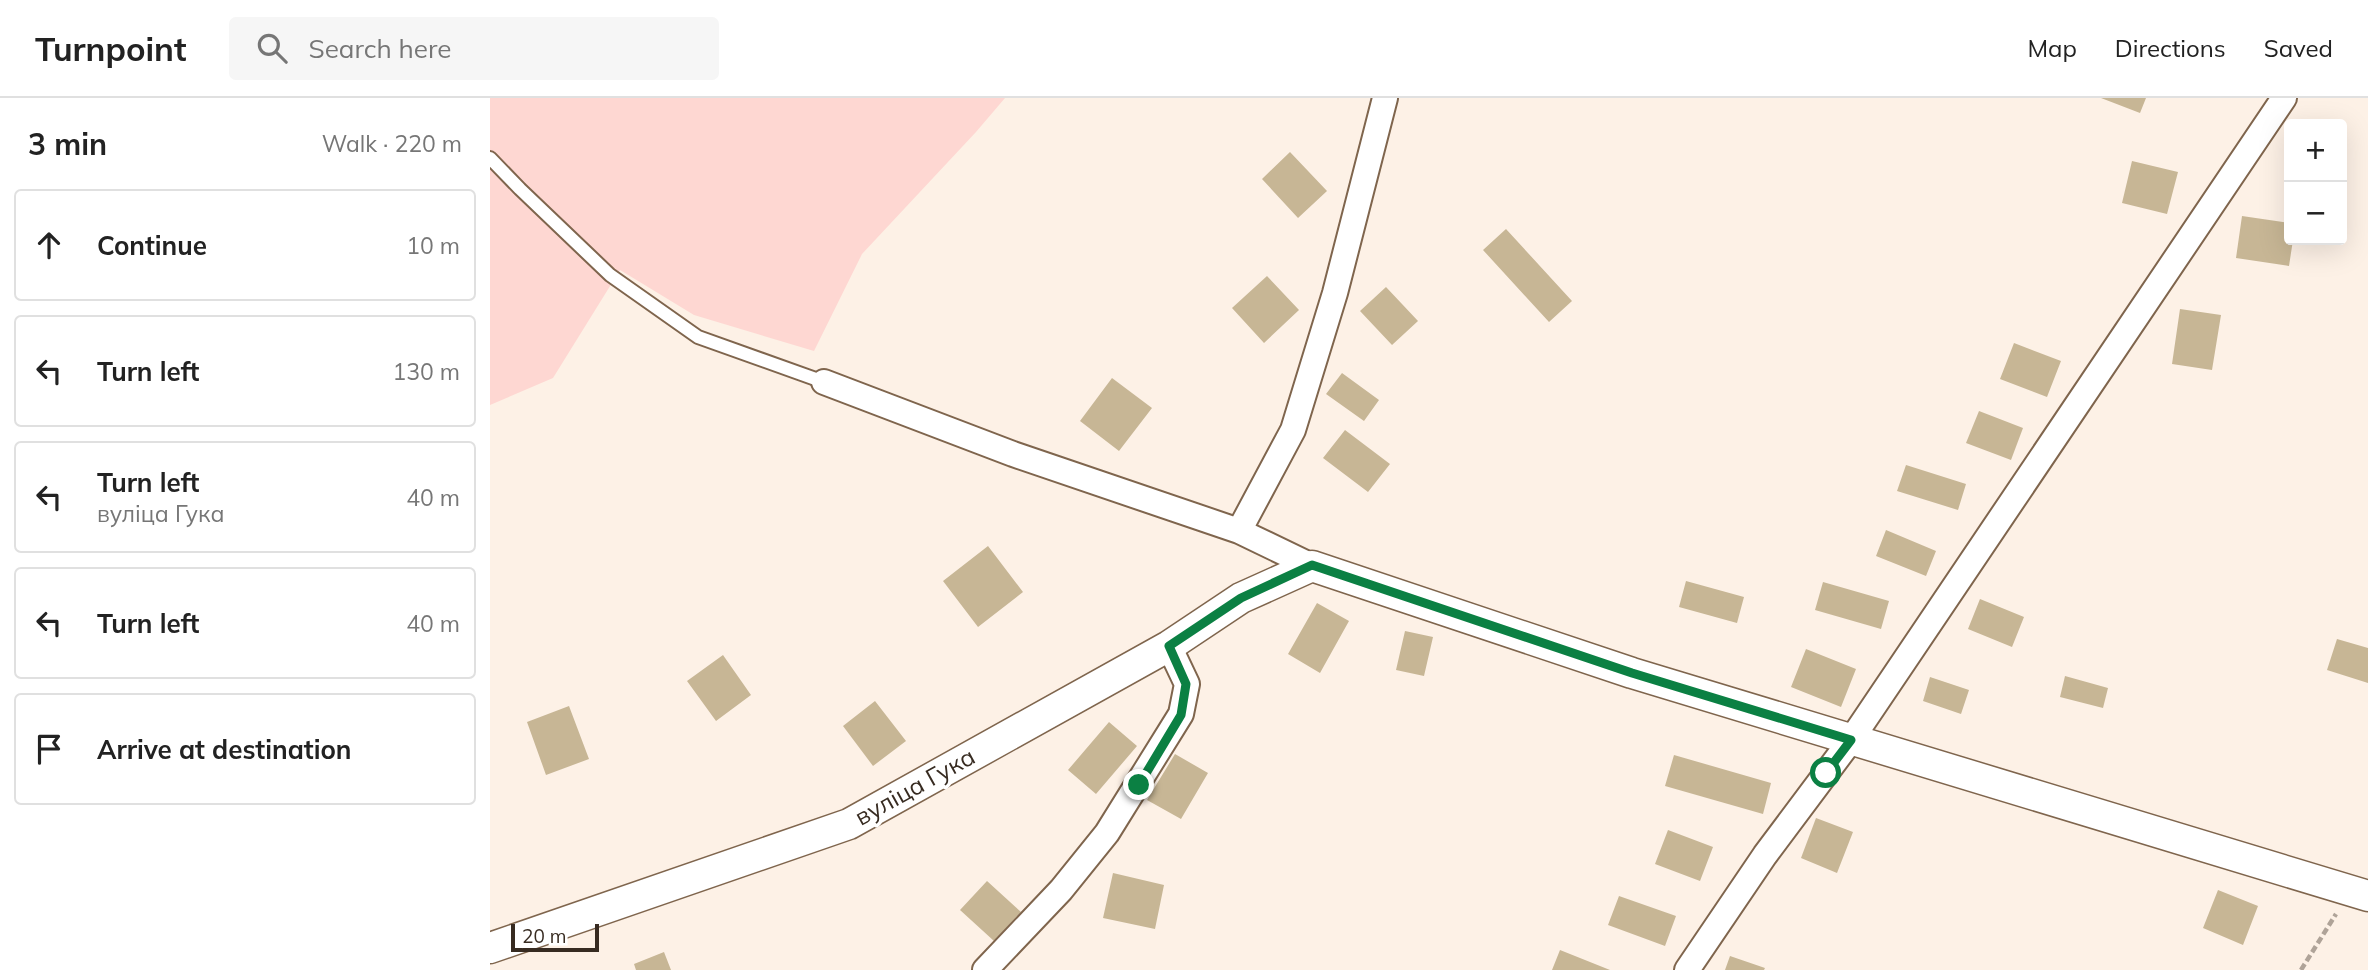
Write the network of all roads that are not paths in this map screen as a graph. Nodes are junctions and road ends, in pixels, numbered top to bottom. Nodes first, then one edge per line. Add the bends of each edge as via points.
1 (1385, 98) edge
2 (2284, 98) edge
3 (490, 158) edge
4 (824, 382) joint
5 (1239, 531) junction
6 (1312, 565) junction
7 (1169, 646) junction
8 (1851, 740) junction
9 (2359, 894) edge
10 (490, 948) edge
11 (985, 970) edge
12 (1687, 970) edge

1 - 5 street via 1335,293 1293,430
2 - 8 street
3 - 4 lane via 610,275 698,337
4 - 5 street via 1013,454
5 - 6 street
6 - 7 street, вуліца Гука via 1241,598
6 - 8 street via 1632,673
7 - 10 street, вуліца Гука via 849,824
7 - 11 street via 1186,684 1181,715 1107,833 1061,890
8 - 9 street
8 - 12 street

